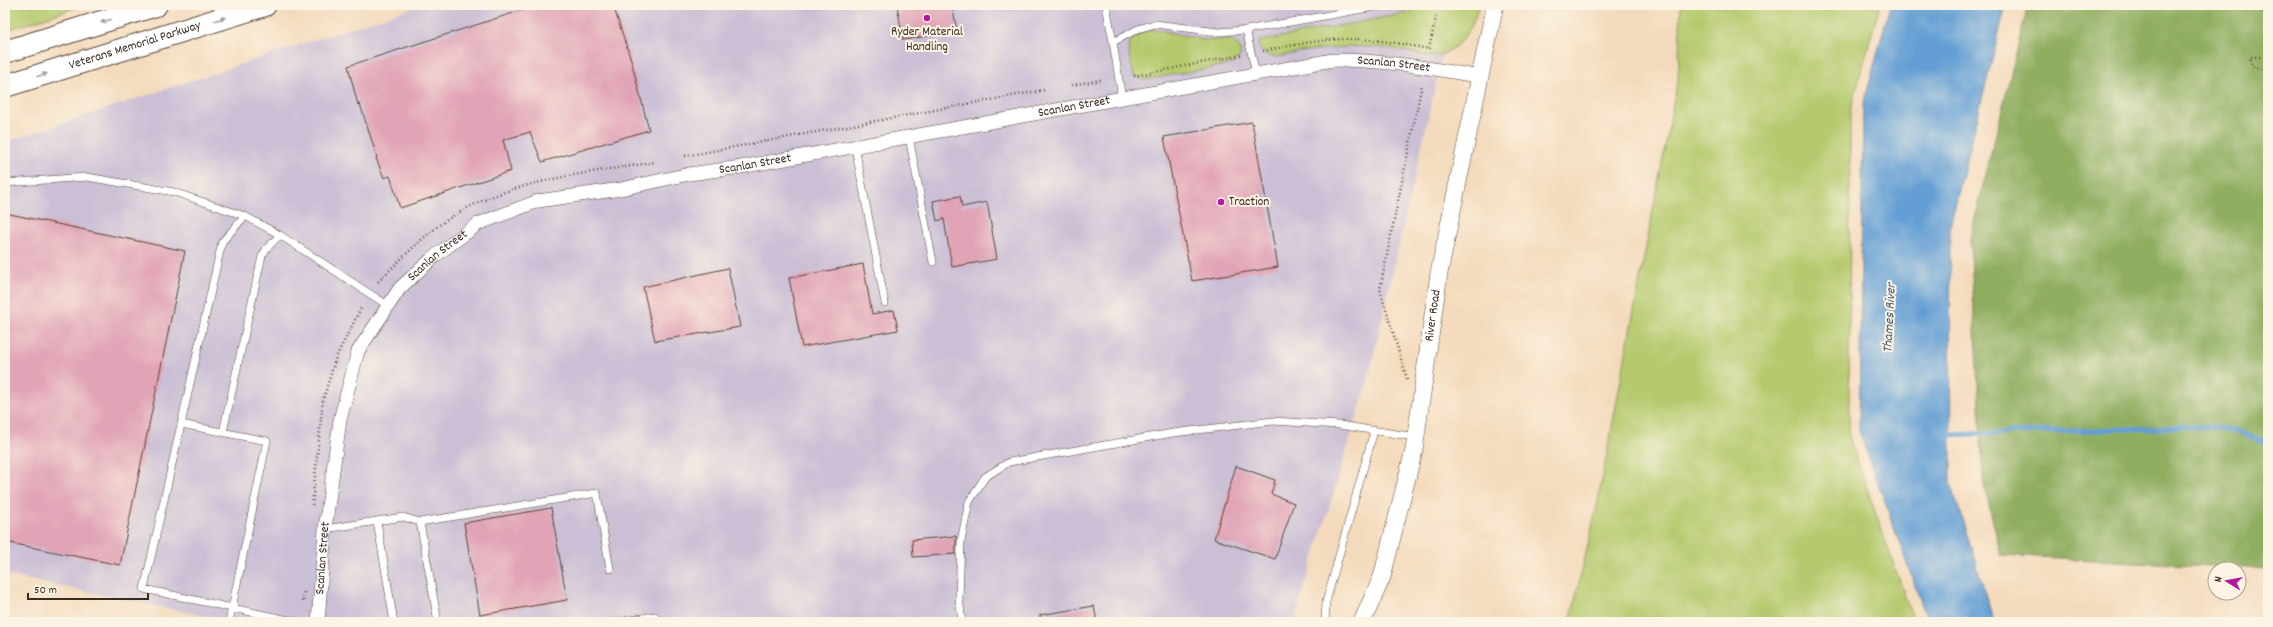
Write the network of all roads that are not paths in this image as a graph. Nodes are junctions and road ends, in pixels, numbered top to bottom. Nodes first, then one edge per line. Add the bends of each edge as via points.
1 (156, 5) edge
2 (264, 5) edge
3 (1106, 5) edge
4 (1385, 5) edge
5 (1496, 5) edge
6 (1246, 30) junction
7 (1112, 42) junction
8 (5, 52) edge
9 (1256, 74) junction
10 (1481, 77) junction
11 (5, 86) edge
12 (1122, 99) junction
13 (909, 137) junction
14 (855, 147) junction
15 (5, 183) edge
16 (245, 216) junction
17 (280, 235) junction
18 (933, 262) dead end
19 (885, 303) dead end
20 (387, 305) junction
21 (181, 424) junction
22 (1374, 431) junction
23 (223, 432) junction
24 (1416, 437) junction
25 (377, 521) junction
26 (420, 522) junction
27 (325, 529) junction
28 (610, 569) dead end
29 (232, 608) junction
30 (229, 622) edge
31 (298, 622) edge
32 (318, 622) edge
33 (394, 622) edge
34 (438, 622) edge
35 (617, 622) edge
36 (656, 622) edge
37 (962, 622) edge
38 (1325, 622) edge
39 (1362, 622) edge

1 -> 8 highway
11 -> 2 highway, Veterans Memorial Parkway
3 - 7 lane
4 - 6 lane
5 - 10 street, River Road
6 - 7 lane via 1218,32 1155,24
6 - 9 lane
7 - 12 lane
9 - 10 street, Scanlan Street via 1332,60 1370,60
9 - 12 street, Scanlan Street
10 - 24 street, River Road via 1439,273
12 - 13 street, Scanlan Street
13 - 14 street, Scanlan Street
13 - 18 lane
14 - 19 lane
14 - 20 street, Scanlan Street via 689,174 621,189 538,201 478,224 435,256 400,288
15 - 16 lane via 87,178 174,192
16 - 17 lane
16 - 21 lane via 222,242
17 - 20 lane
17 - 23 lane via 262,256
20 - 27 street, Scanlan Street via 358,351 340,420
21 - 23 lane
21 - 29 lane via 144,589
22 - 24 lane
22 - 37 lane via 1339,425 1273,421 1173,434 1009,462 985,477 969,502 961,541 959,598
22 - 38 lane via 1326,602
23 - 29 lane via 267,441
24 - 39 street, River Road via 1382,577
25 - 26 lane via 403,517
25 - 27 lane
25 - 33 lane
26 - 28 lane via 597,493
26 - 34 lane
27 - 32 street, Scanlan Street
29 - 30 lane
29 - 31 lane
35 - 36 lane via 655,616

